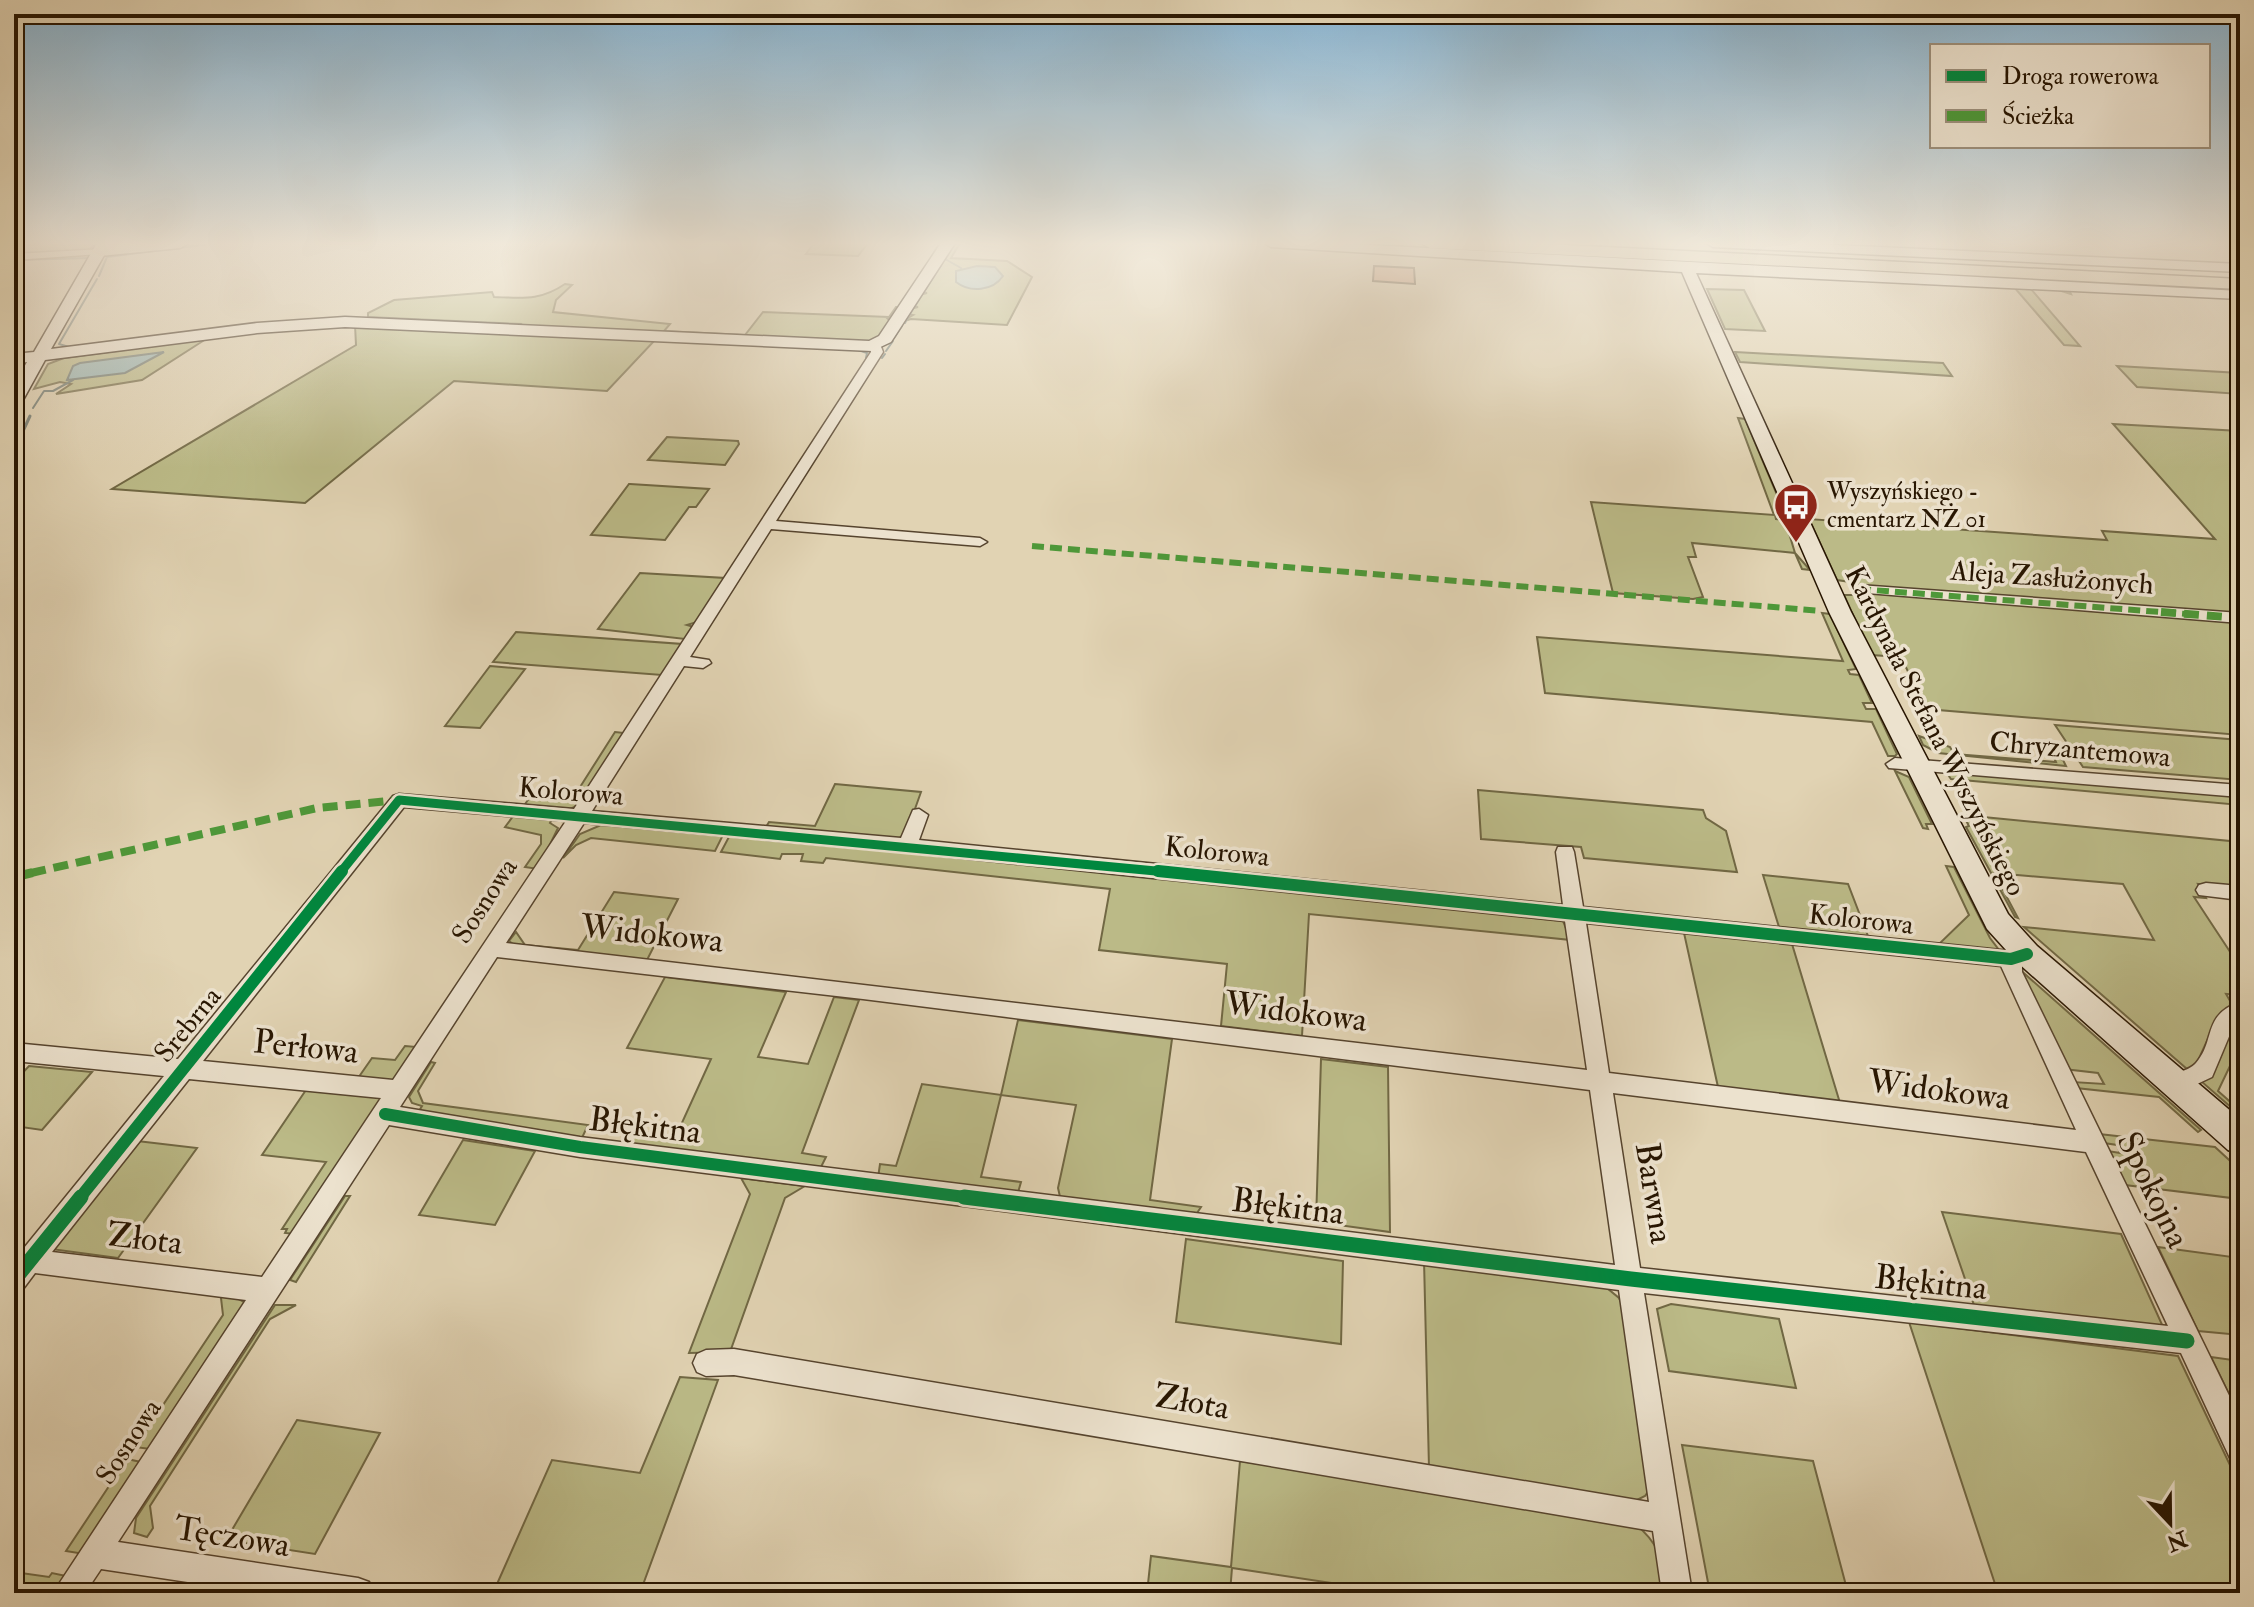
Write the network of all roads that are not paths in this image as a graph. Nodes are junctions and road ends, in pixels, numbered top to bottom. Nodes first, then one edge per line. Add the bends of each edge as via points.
1 (61, 318) edge
2 (899, 318) edge
3 (1708, 318) edge
4 (876, 346) junction
5 (40, 355) junction
6 (14, 359) edge
7 (14, 400) edge
8 (766, 524) junction
9 (980, 542) dead end
10 (1859, 589) dead end
11 (2240, 618) edge
12 (679, 660) junction
13 (703, 663) dead end
14 (1905, 764) junction
15 (2240, 791) edge
16 (399, 800) joint
17 (919, 815) dead end
18 (579, 817) junction
19 (908, 845) junction
20 (1565, 852) dead end
21 (2206, 890) dead end
22 (2240, 893) edge
23 (1574, 915) junction
24 (492, 949) junction
25 (2019, 957) junction
26 (2240, 1011) edge
27 (14, 1052) edge
28 (183, 1069) junction
29 (1602, 1082) junction
30 (2176, 1084) junction
31 (400, 1090) junction
32 (385, 1114) junction
33 (2240, 1140) edge
34 (2092, 1142) junction
35 (19, 1267) edge
36 (1631, 1279) junction
37 (268, 1290) junction
38 (2187, 1341) junction
39 (706, 1363) dead end
40 (2240, 1448) edge
41 (1666, 1519) junction
42 (95, 1553) junction
43 (68, 1593) edge
44 (358, 1593) edge
45 (1677, 1593) edge

1 - 5 street
2 - 4 street, Sosnowa
3 - 14 street, Kardynała Stefana Wyszyńskiego via 1830,611
4 - 5 street via 355,322 278,326
4 - 8 street, Sosnowa via 877,352
5 - 6 street
5 - 7 street
8 - 9 street
8 - 12 street, Sosnowa
10 - 11 street, Aleja Zasłużonych
12 - 13 street
12 - 18 street, Sosnowa
14 - 15 street, Chryzantemowa
14 - 25 street, Kardynała Stefana Wyszyńskiego
16 - 18 street, Kolorowa
16 - 28 street, Srebrna
17 - 19 street
18 - 19 street, Kolorowa
18 - 24 street, Sosnowa
19 - 23 street, Kolorowa
20 - 23 street, Barwna
21 - 22 street
23 - 25 street, Kolorowa
23 - 29 street, Barwna
24 - 29 street, Widokowa
24 - 31 street, Sosnowa
25 - 30 street, Kardynała Stefana Wyszyńskiego
25 - 34 street, Spokojna via 2012,972
26 - 30 street via 2225,1021 2204,1070
27 - 28 street, Perłowa
28 - 31 street, Perłowa
28 - 35 street, Srebrna
29 - 34 street, Widokowa
29 - 36 street, Barwna
30 - 33 street, Kardynała Stefana Wyszyńskiego
31 - 32 street, Sosnowa
32 - 36 street, Błękitna via 580,1147
32 - 37 street, Sosnowa
34 - 38 street, Spokojna
35 - 37 street, Złota
36 - 38 street, Błękitna
36 - 41 street, Barwna
37 - 42 street, Sosnowa
38 - 40 street, Spokojna
39 - 41 street, Złota via 734,1362
41 - 45 street, Barwna
42 - 43 street, Sosnowa
42 - 44 street, Tęczowa

